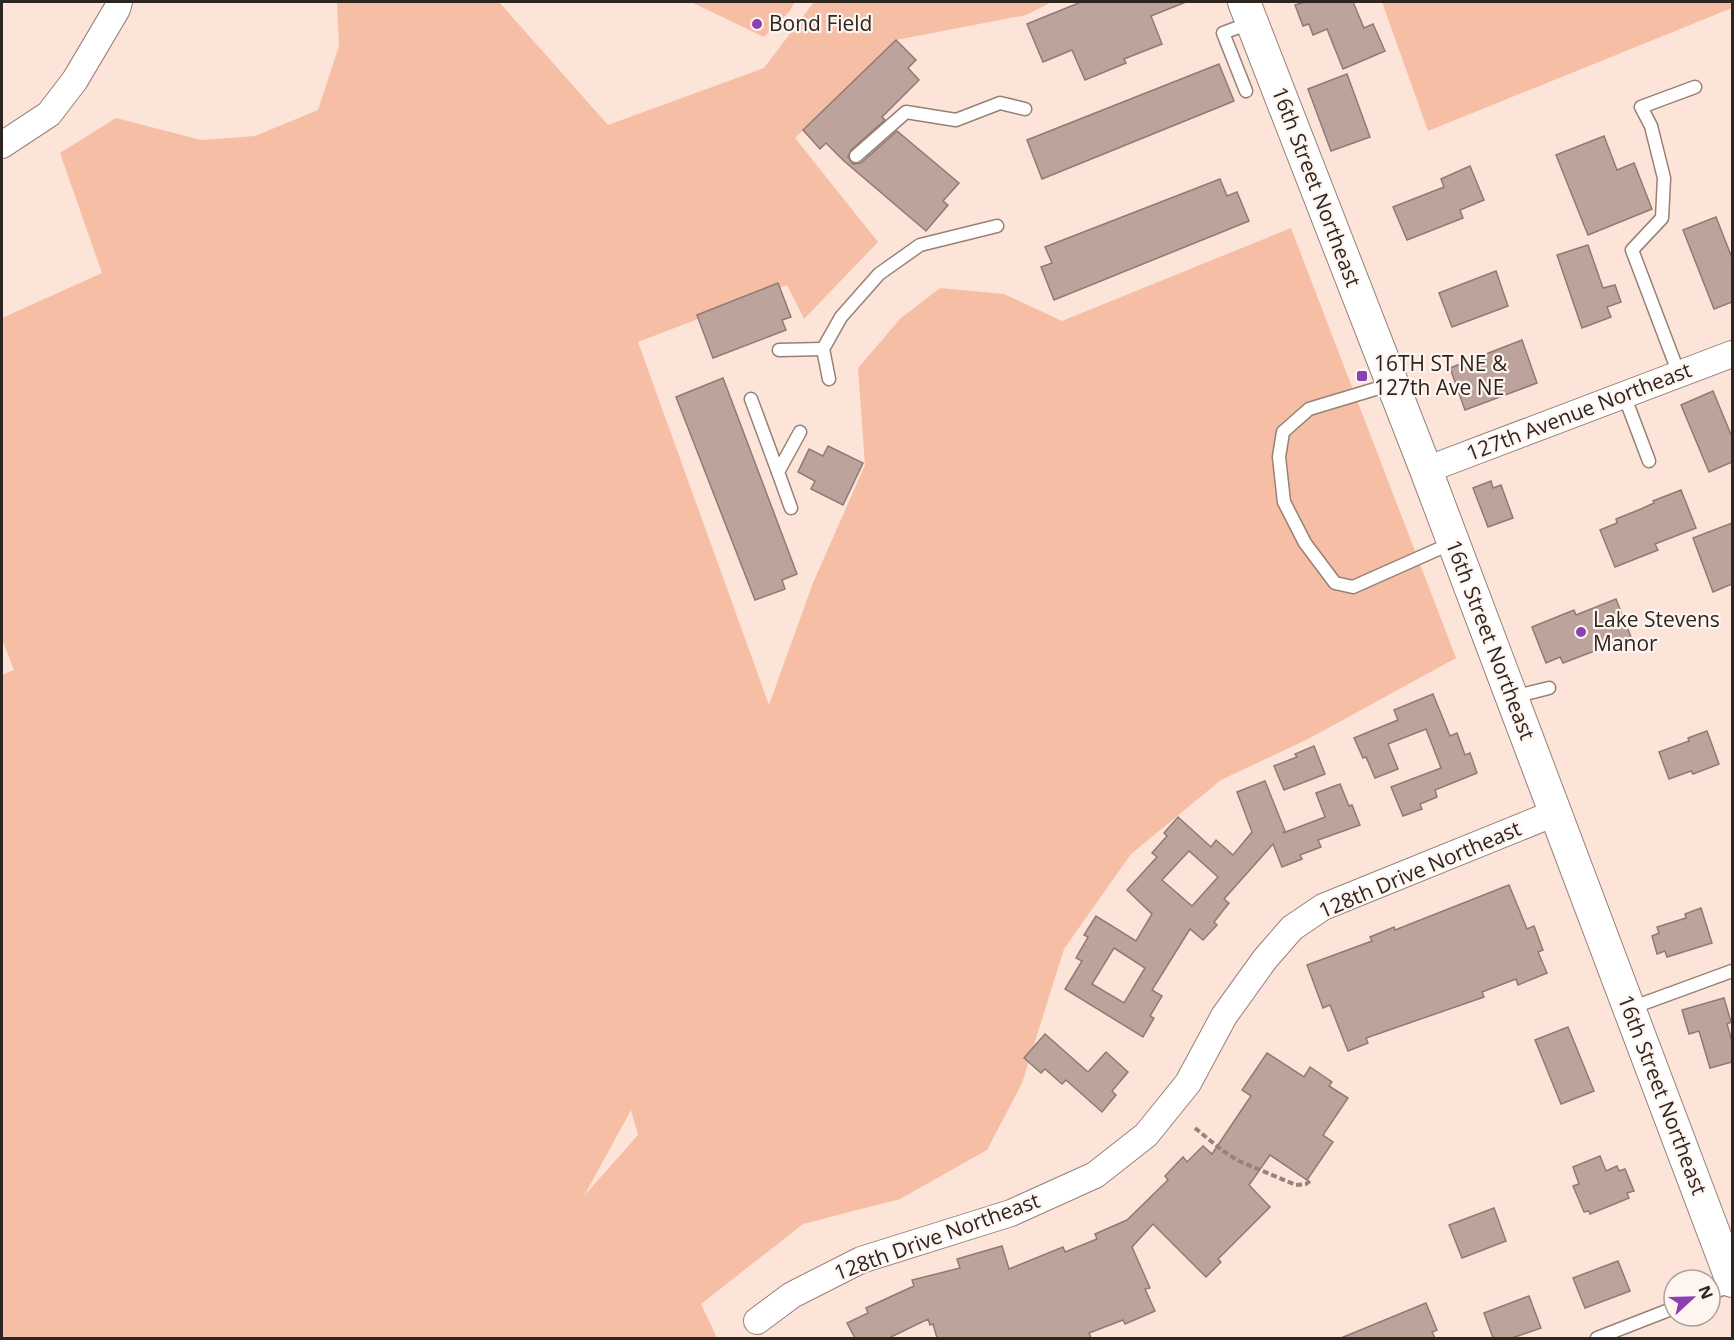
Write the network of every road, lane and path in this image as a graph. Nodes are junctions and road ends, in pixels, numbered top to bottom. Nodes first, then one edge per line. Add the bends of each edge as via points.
1 (119, 2) edge
2 (1248, 12) edge
3 (1695, 87) dead end
4 (1246, 91) dead end
5 (1025, 109) dead end
6 (2, 145) edge
7 (856, 156) dead end
8 (997, 226) dead end
9 (823, 349) junction
10 (779, 350) dead end
11 (1732, 354) edge
12 (1679, 374) junction
13 (829, 379) dead end
14 (1393, 384) junction
15 (1624, 395) junction
16 (752, 399) dead end
17 (800, 432) dead end
18 (1649, 461) dead end
19 (1426, 470) junction
20 (778, 472) junction
21 (791, 508) dead end
22 (1454, 542) junction
23 (1549, 688) dead end
24 (1512, 697) junction
25 (1555, 813) junction
26 (1732, 971) edge
27 (1630, 1009) junction
28 (1195, 1128) dead end
29 (1310, 1181) dead end
30 (1724, 1230) edge
31 (1732, 1283) edge
32 (1662, 1313) edge
33 (757, 1321) dead end
34 (1597, 1338) edge

1 - 6 street via 75,80 49,114
2 - 4 lane via 1222,33
2 - 14 street, 16th Street Northeast
3 - 12 lane via 1641,107 1651,126 1664,178 1662,218 1632,250
5 - 7 lane via 1000,103 956,120 906,112
8 - 9 lane via 920,245 879,274 841,317
9 - 10 lane
9 - 13 lane
11 - 12 street, 127th Avenue Northeast
12 - 15 street, 127th Avenue Northeast
14 - 19 street, 16th Street Northeast
14 - 22 lane via 1309,410 1283,432 1279,456 1284,502 1305,543 1335,583 1353,587
15 - 18 lane
15 - 19 street, 127th Avenue Northeast
16 - 20 lane
17 - 20 lane
19 - 22 street, 16th Street Northeast
20 - 21 lane
22 - 24 street, 16th Street Northeast
23 - 24 lane
24 - 25 street, 16th Street Northeast
25 - 27 street, 16th Street Northeast
25 - 33 street, 128th Drive Northeast via 1323,907 1292,928 1231,1006 1188,1083 1146,1135 1095,1174 1011,1213 861,1260 792,1295
26 - 27 lane
27 - 30 street, 16th Street Northeast
28 - 29 path via 1239,1161 1296,1185
30 - 31 street, 16th Street Northeast
32 - 34 lane

